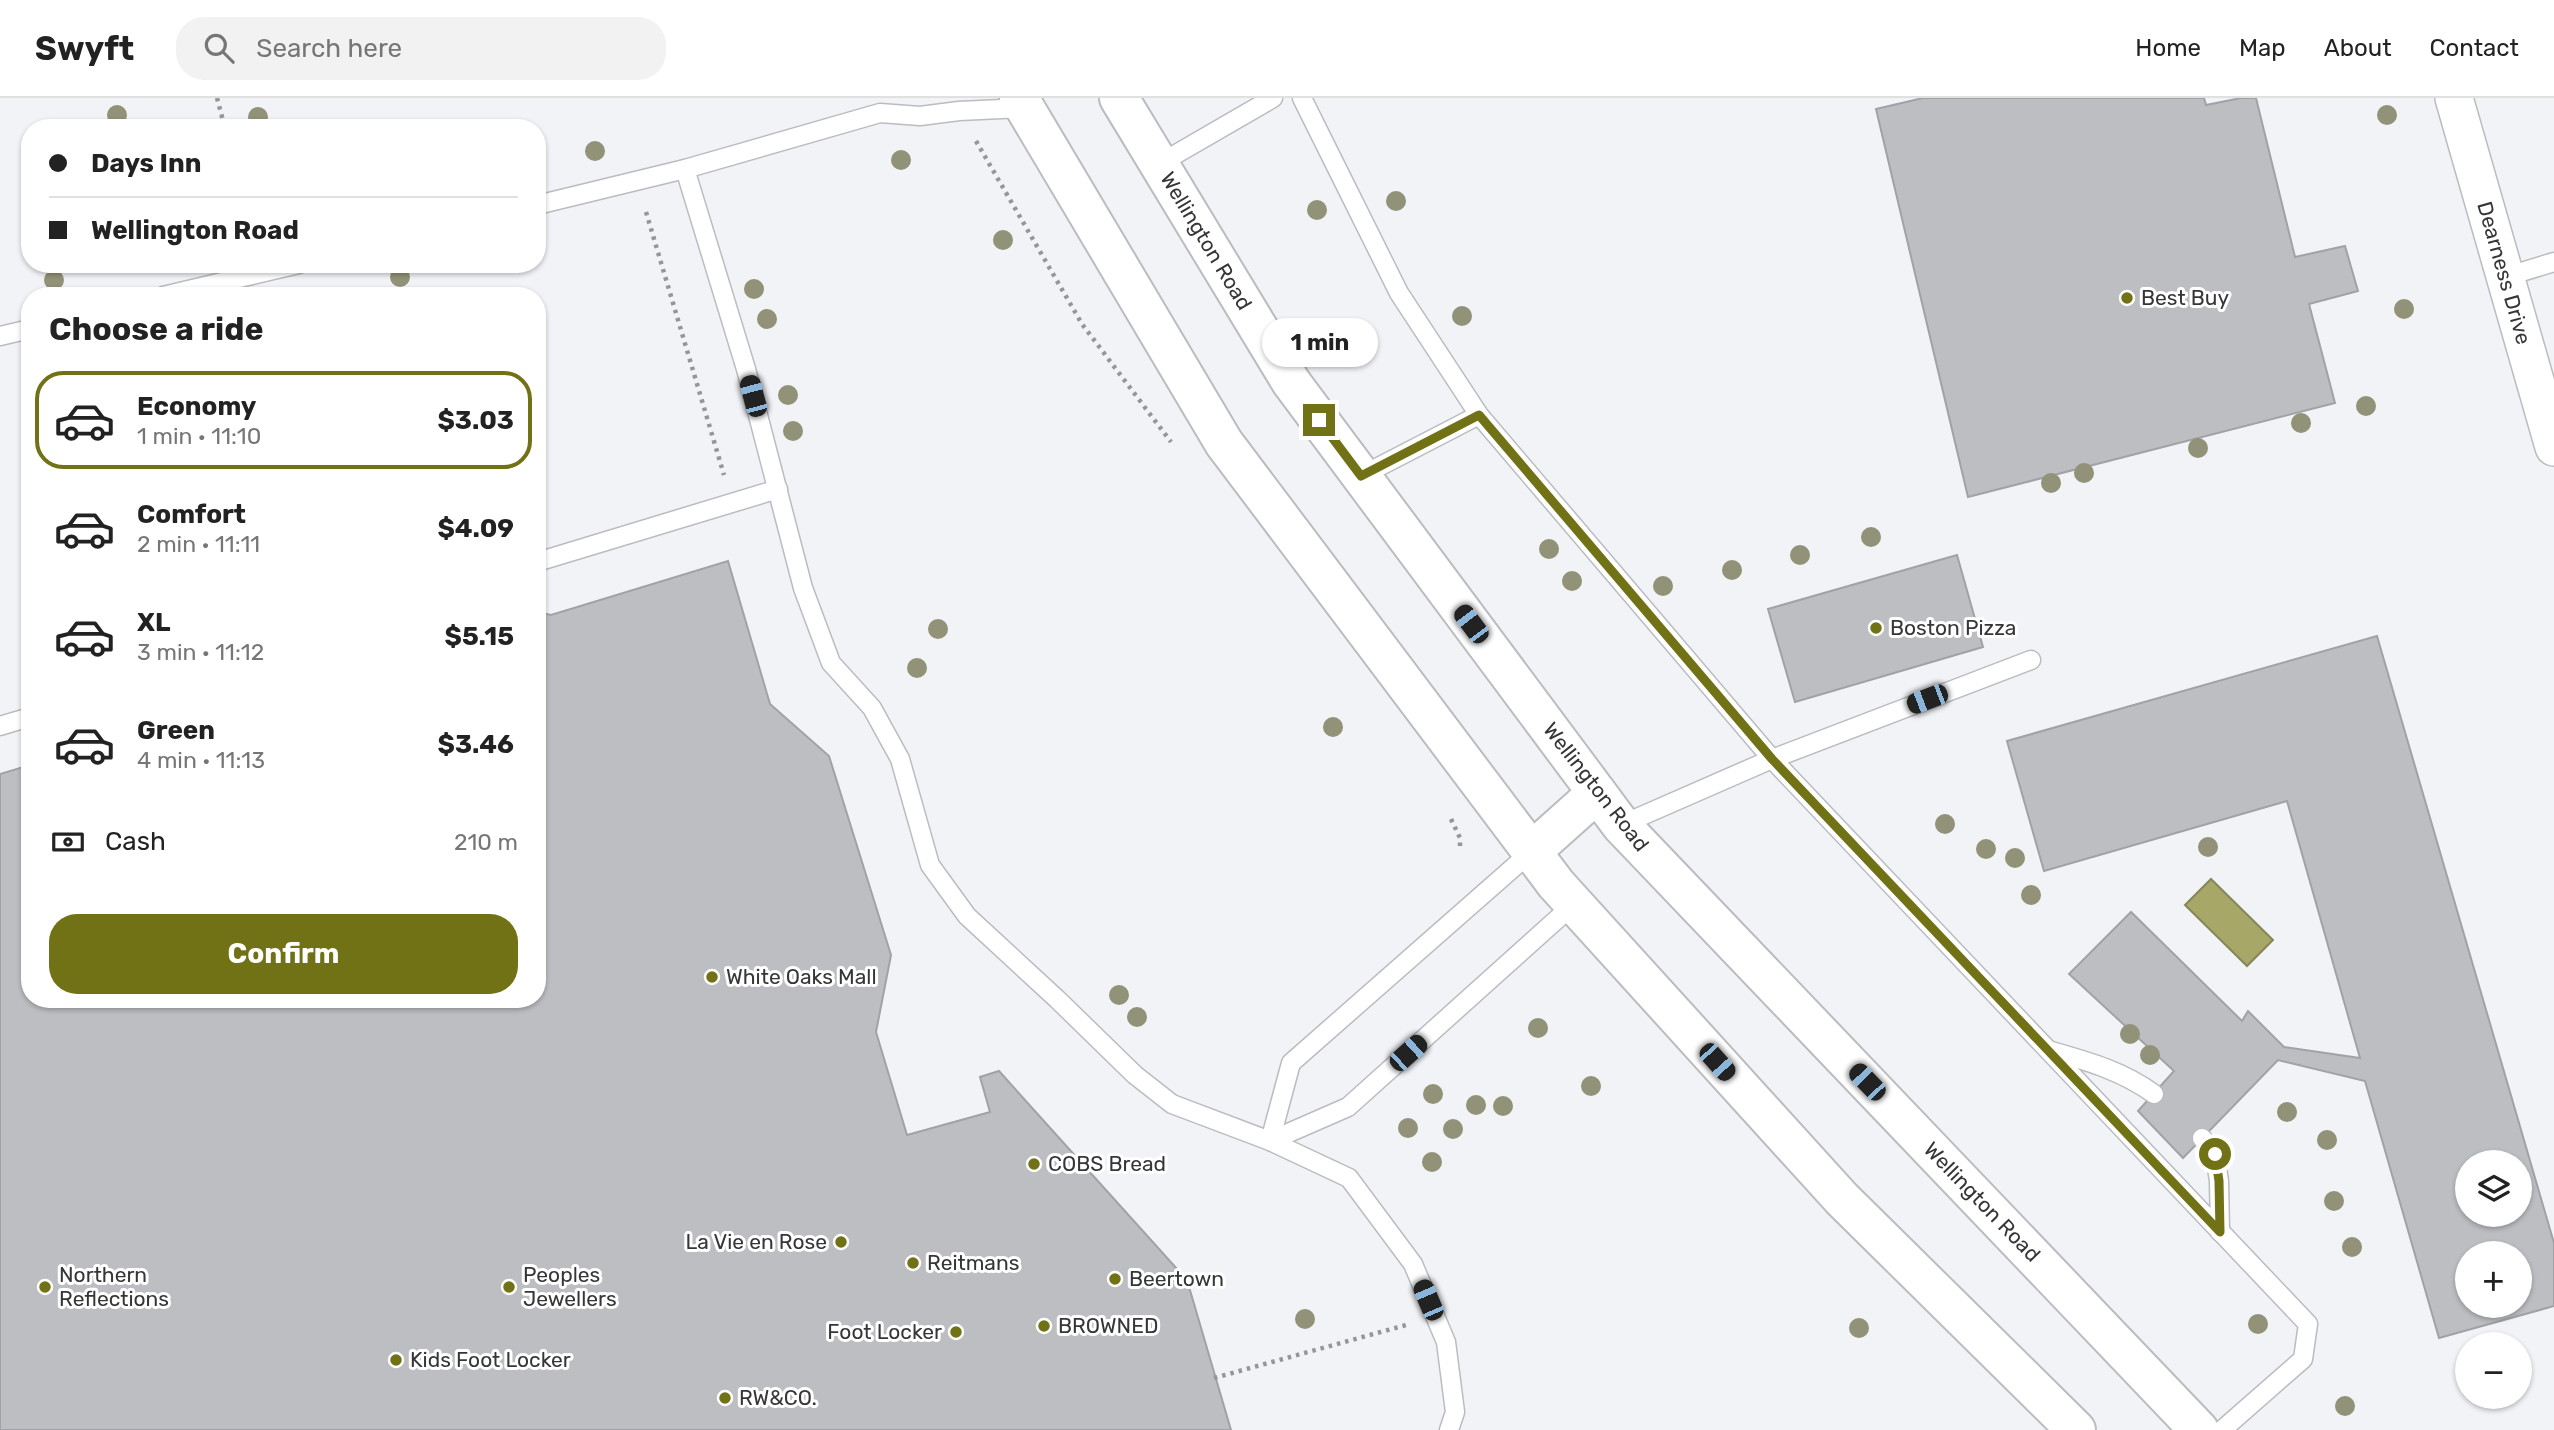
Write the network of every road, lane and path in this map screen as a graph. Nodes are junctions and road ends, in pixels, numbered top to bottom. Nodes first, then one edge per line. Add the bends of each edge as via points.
1 (217, 98) edge
2 (894, 98) edge
3 (1119, 98) edge
4 (1273, 98) edge
5 (1301, 98) edge
6 (2454, 98) edge
7 (1021, 103) edge
8 (880, 113) junction
9 (223, 119) edge
10 (1159, 164) junction
11 (685, 169) junction
12 (636, 180) junction
13 (546, 203) edge
14 (2554, 262) edge
15 (261, 273) edge
16 (2505, 277) junction
17 (201, 287) edge
18 (21, 330) edge
19 (0, 336) edge
20 (2547, 393) edge
21 (1479, 415) junction
22 (2554, 447) edge
23 (1361, 476) junction
24 (778, 489) junction
25 (731, 504) junction
26 (546, 559) edge
27 (2031, 660) dead end
28 (21, 720) edge
29 (0, 726) edge
30 (1772, 759) junction
31 (1597, 793) junction
32 (1621, 825) junction
33 (1531, 852) junction
34 (1574, 904) junction
35 (2048, 1050) junction
36 (2154, 1094) dead end
37 (2202, 1138) dead end
38 (1270, 1141) junction
39 (2220, 1232) junction
40 (1436, 1317) junction
41 (1214, 1378) dead end
42 (1449, 1430) edge
43 (2076, 1430) edge
44 (2199, 1430) edge
45 (2222, 1430) edge

1 - 9 path
2 - 8 lane
3 - 10 main road, Wellington Road
4 - 10 lane
5 - 21 lane via 1399,293
6 - 16 street, Dearness Drive
7 - 8 lane via 919,116
7 - 33 main road via 1224,443
8 - 11 lane
10 - 23 main road, Wellington Road via 1291,382
11 - 12 lane
11 - 24 lane
12 - 13 lane
12 - 25 path
14 - 16 lane
15 - 17 lane
16 - 20 street, Dearness Drive
18 - 19 lane
20 - 22 street, Dearness Drive
21 - 23 lane
21 - 30 lane
23 - 31 main road, Wellington Road
24 - 25 lane
24 - 38 lane via 803,588 831,663 872,708 900,759 930,865 967,916 1135,1075 1172,1104
25 - 26 lane
27 - 30 lane
28 - 29 lane
30 - 32 lane
30 - 35 lane
31 - 32 main road, Wellington Road
31 - 33 main road
32 - 44 main road, Wellington Road
33 - 34 main road
33 - 38 lane via 1292,1063
34 - 38 lane via 1348,1107
34 - 43 main road via 1842,1199
35 - 36 lane via 2114,1069
35 - 39 lane
37 - 39 lane via 2215,1154
38 - 40 lane via 1349,1178 1413,1264
39 - 45 lane via 2308,1324 2303,1359
40 - 41 path
40 - 42 lane via 1446,1342 1455,1412

